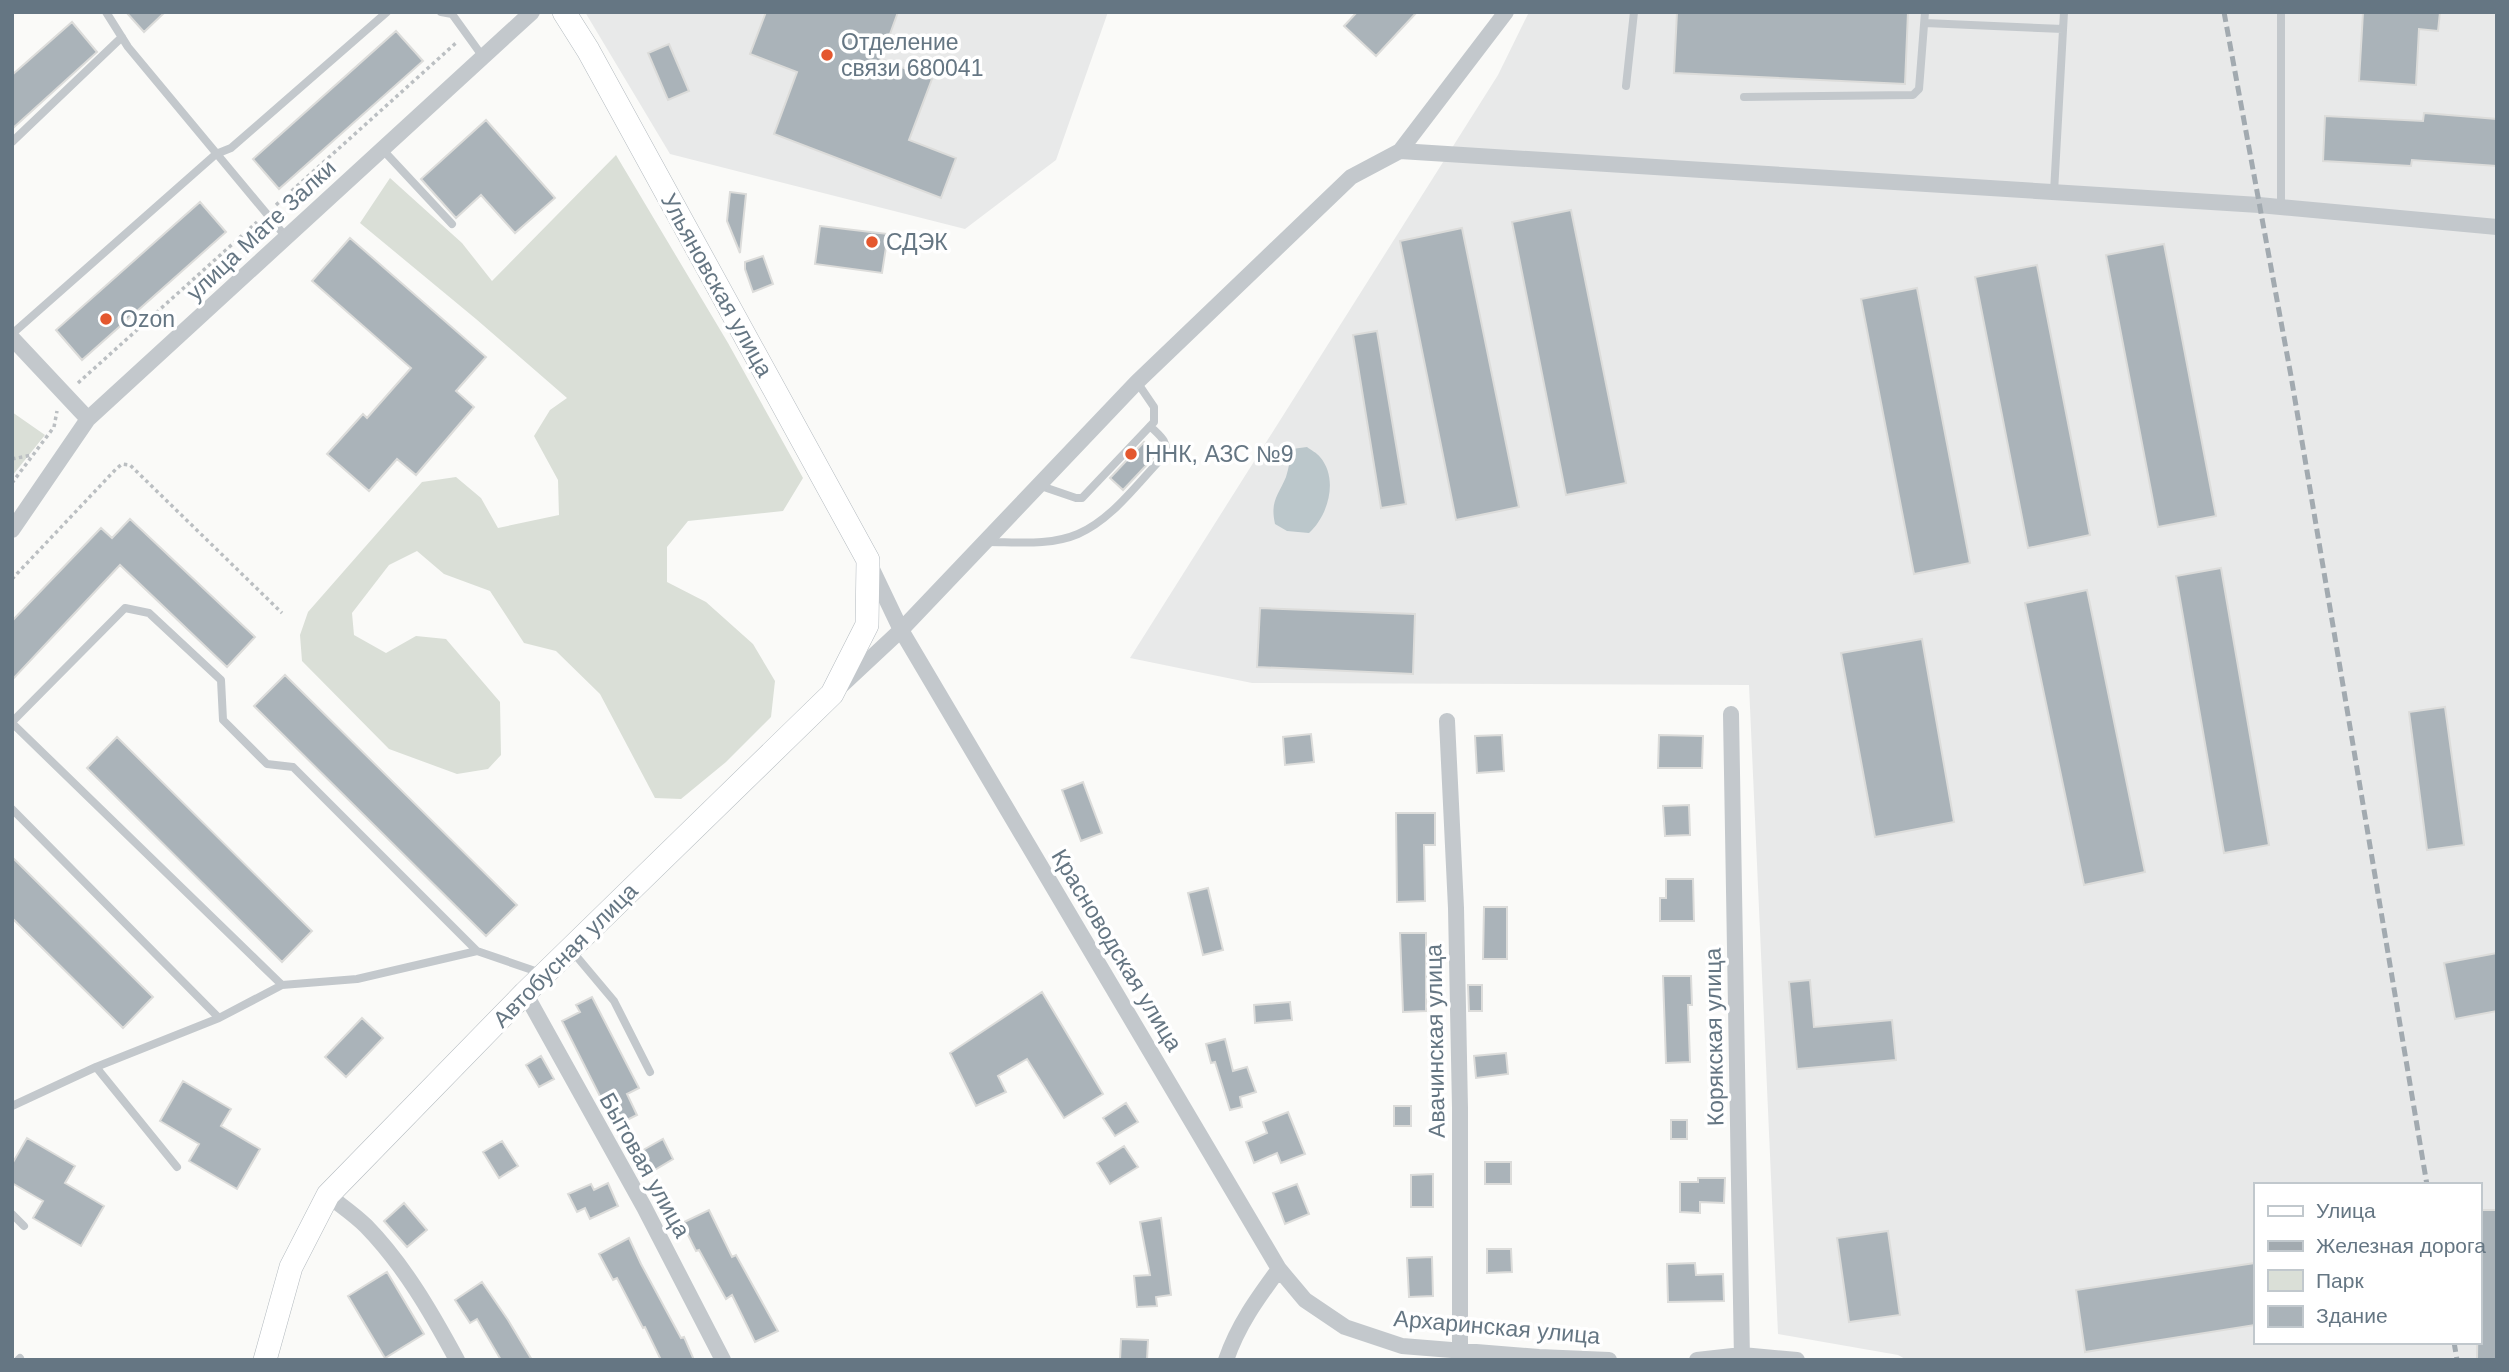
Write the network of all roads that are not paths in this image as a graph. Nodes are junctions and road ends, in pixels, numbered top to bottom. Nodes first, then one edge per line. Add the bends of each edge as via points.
1 (106, 12) edge
2 (387, 12) edge
3 (441, 12) edge
4 (532, 12) edge
5 (564, 12) edge
6 (1506, 12) edge
7 (1634, 12) edge
8 (1925, 12) edge
9 (2064, 12) edge
10 (2281, 12) edge
11 (1925, 23) junction
12 (2063, 29) junction
13 (122, 37) junction
14 (484, 57) junction
15 (1626, 86) dead end
16 (1744, 97) dead end
17 (12, 142) edge
18 (382, 149) junction
19 (1400, 150) junction
20 (216, 154) junction
21 (2054, 192) junction
22 (2281, 207) junction
23 (452, 224) dead end
24 (2497, 227) edge
25 (286, 237) junction
26 (12, 336) edge
27 (1137, 382) junction
28 (88, 419) junction
29 (1150, 426) junction
30 (1037, 484) junction
31 (12, 530) edge
32 (984, 541) junction
33 (868, 560) junction
34 (901, 630) junction
35 (832, 694) junction
36 (1731, 714) dead end
37 (1447, 721) dead end
38 (12, 723) edge
39 (12, 809) edge
40 (570, 949) junction
41 (477, 951) junction
42 (544, 974) junction
43 (282, 985) junction
44 (525, 993) junction
45 (219, 1017) junction
46 (96, 1067) junction
47 (650, 1072) dead end
48 (12, 1106) edge
49 (177, 1167) dead end
50 (328, 1195) junction
51 (12, 1214) edge
52 (24, 1226) dead end
53 (1279, 1269) junction
54 (1460, 1355) edge
55 (1742, 1358) edge
56 (265, 1360) edge
57 (457, 1360) edge
58 (723, 1360) edge
59 (1226, 1360) edge
60 (1609, 1360) edge
61 (1697, 1360) edge
62 (1797, 1360) edge

1 - 13 lane
2 - 20 lane via 231,148
3 - 14 lane via 452,13
4 - 14 street, улица Мате Залки
5 - 33 street, Ульяновская улица
6 - 19 street
7 - 15 lane
8 - 11 lane
9 - 12 lane
10 - 22 lane
11 - 12 lane
11 - 16 lane via 1919,89 1913,95
12 - 21 lane
13 - 17 lane
13 - 20 lane
14 - 18 street, улица Мате Залки
18 - 23 lane
18 - 25 street, улица Мате Залки
19 - 21 street
19 - 27 street via 1351,177
20 - 25 lane
20 - 26 lane
21 - 22 street
22 - 24 street
25 - 28 street, улица Мате Залки
26 - 28 street
27 - 29 lane via 1154,407 1156,415
27 - 30 street
28 - 31 street, улица Мате Залки
29 - 30 lane via 1082,498
29 - 32 lane via 1165,441 1165,455 1093,525 1064,538
30 - 32 street
32 - 34 street
33 - 34 street, Красноводская улица
33 - 35 street, Автобусная улица via 867,625
34 - 35 street
34 - 53 street, Красноводская улица
35 - 40 street, Автобусная улица
36 - 55 street, Корякская улица
37 - 54 street, Авачинская улица via 1460,1095
38 - 41 lane via 125,608 149,613 221,680 223,720 267,764 293,766
38 - 43 lane
39 - 45 lane
40 - 42 street, Автобусная улица
40 - 47 lane via 614,1001
41 - 42 lane
41 - 43 lane via 357,979
42 - 44 street, Автобусная улица
43 - 45 lane
44 - 50 street, Автобусная улица
44 - 58 street, Бытовая улица
45 - 46 lane
46 - 48 lane
46 - 49 lane
50 - 56 street, Автобусная улица via 291,1267
50 - 57 street via 364,1224 399,1264
51 - 52 lane
53 - 54 street, Архаринская улица via 1305,1300 1345,1327 1402,1346
53 - 59 street via 1246,1313
54 - 60 street, Архаринская улица
55 - 61 street
55 - 62 street

